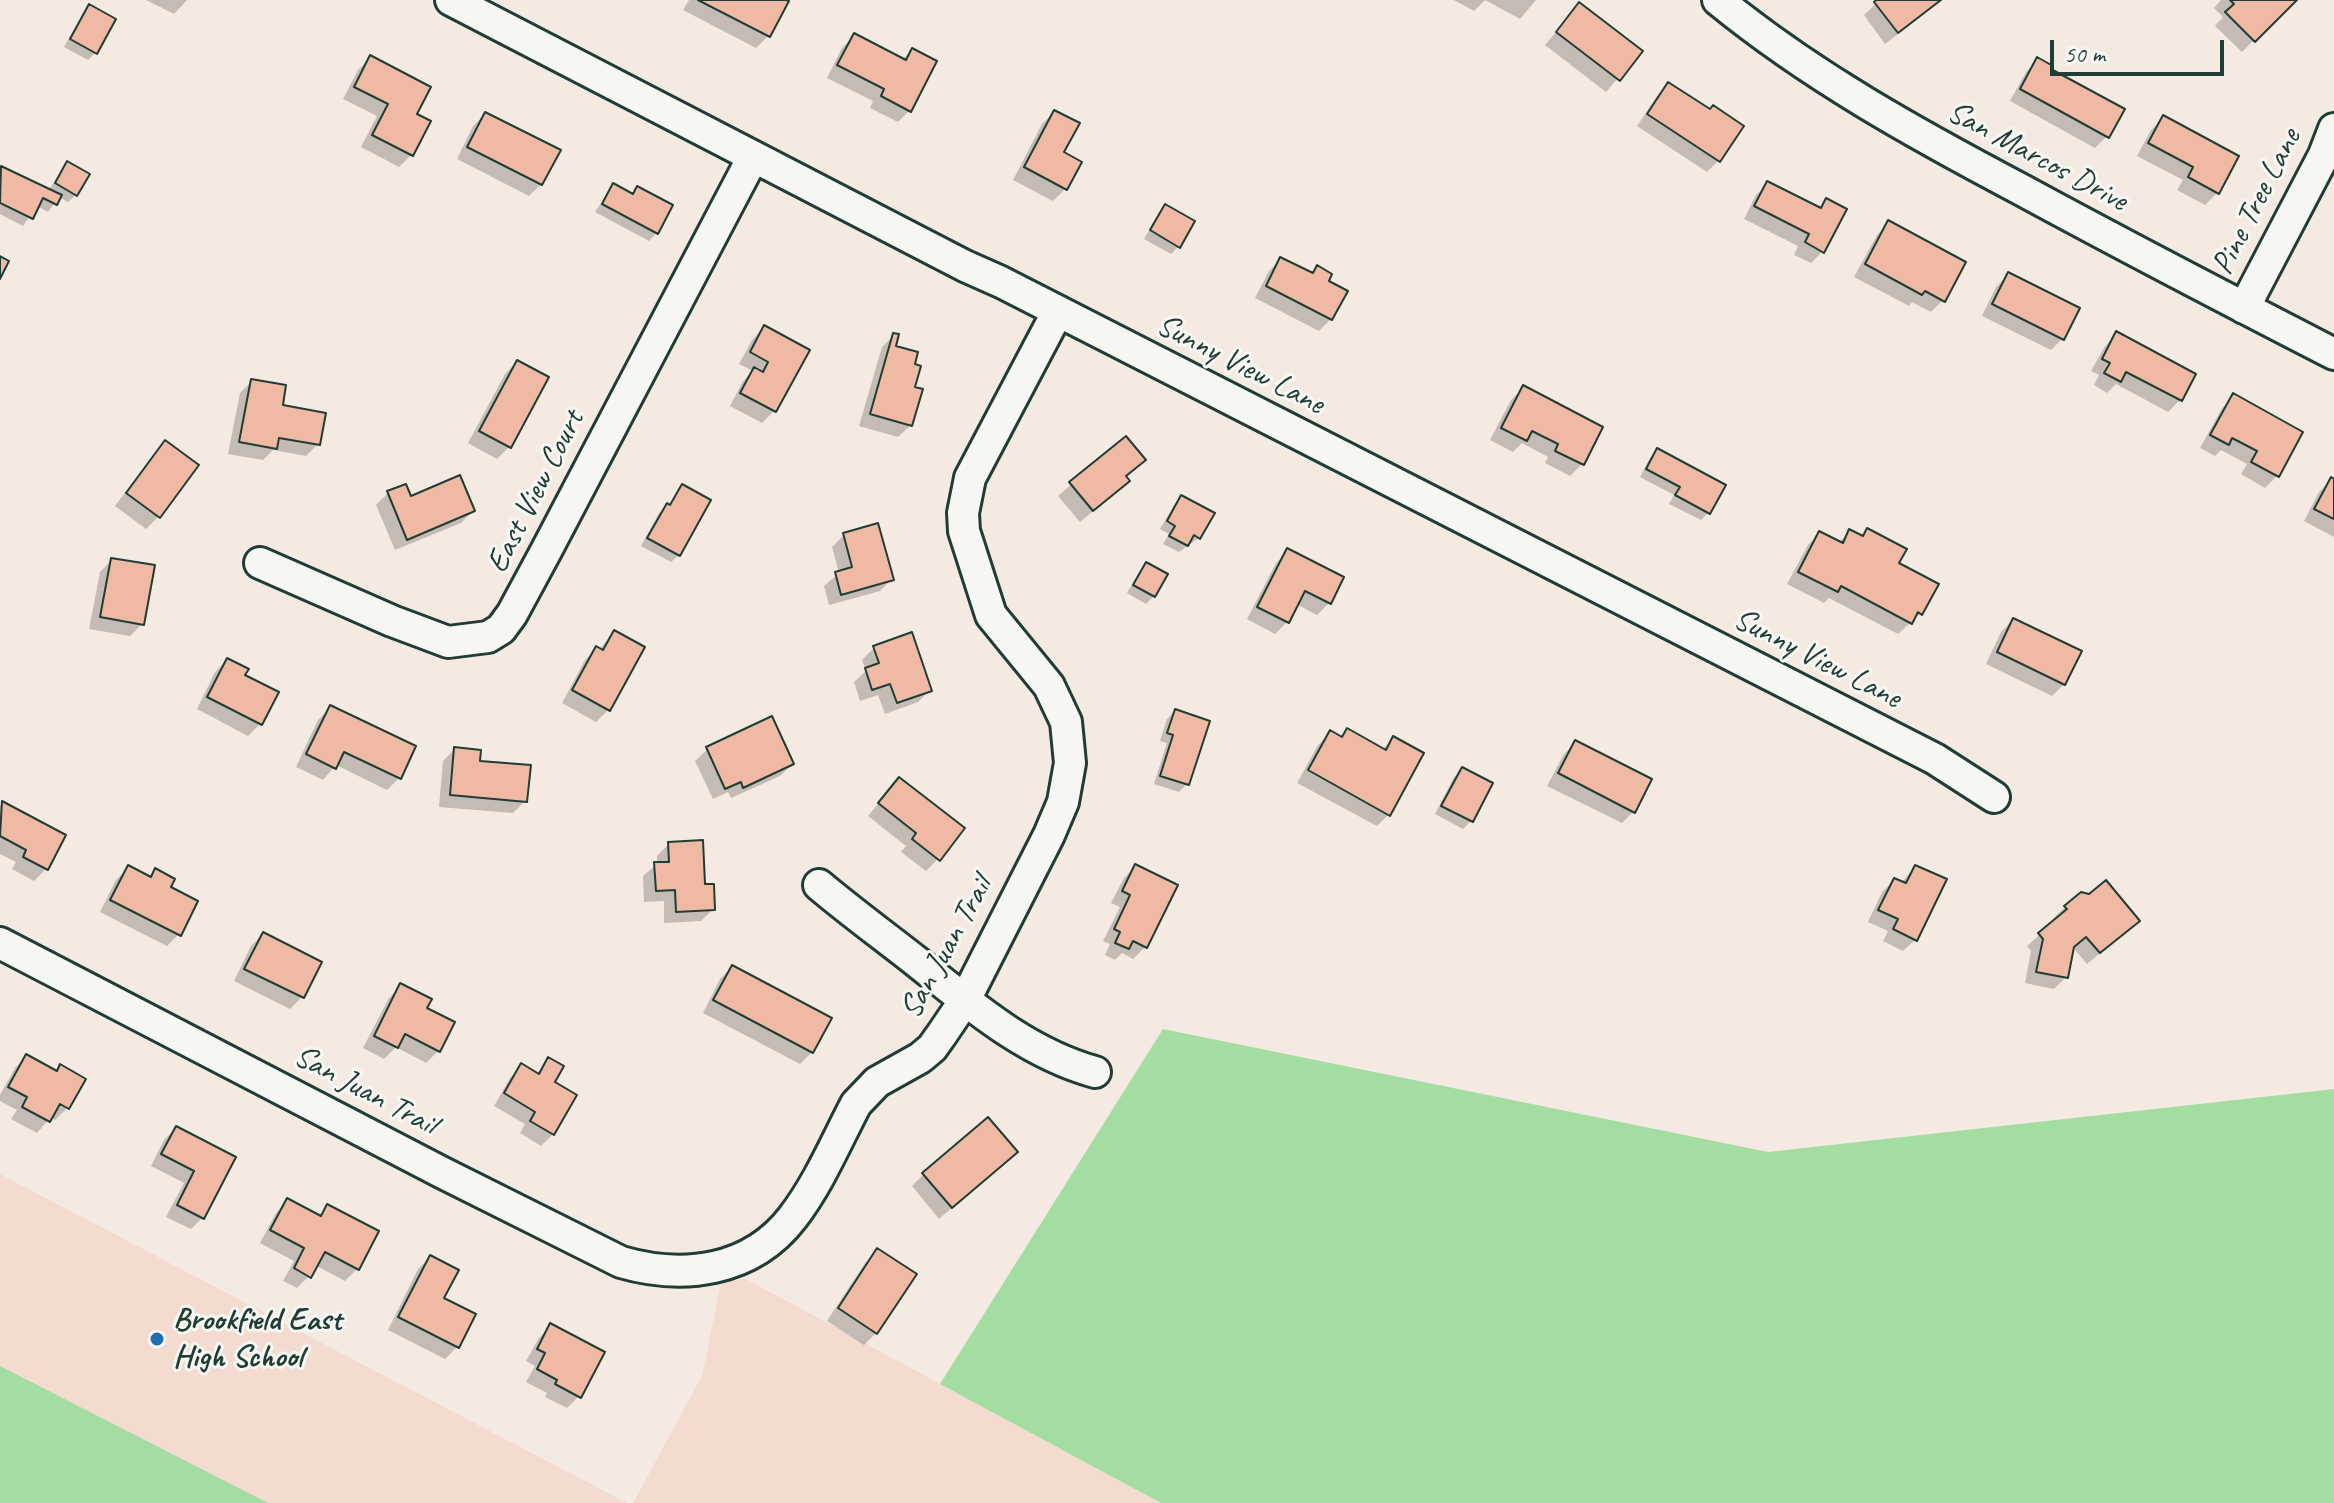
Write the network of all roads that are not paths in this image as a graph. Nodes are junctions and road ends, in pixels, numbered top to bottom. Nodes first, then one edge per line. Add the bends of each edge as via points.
1 (451, 0) edge
2 (1723, 1) edge
3 (2334, 129) edge
4 (753, 157) junction
5 (2244, 308) junction
6 (1058, 311) junction
7 (2334, 354) edge
8 (260, 563) dead end
9 (1994, 797) dead end
10 (819, 885) dead end
11 (0, 943) edge
12 (965, 1000) junction
13 (1095, 1072) dead end

1 - 4 street, Sunny View Lane
2 - 5 street, San Marcos Drive via 1796,59 1887,116
3 - 5 street, Pine Tree Lane
4 - 6 street, Sunny View Lane
4 - 8 street, East View Court via 501,629 488,637 448,642
5 - 7 street, San Marcos Drive
6 - 9 street, Sunny View Lane via 1935,759
6 - 12 street, San Juan Trail via 970,478 963,513 991,615 1049,686 1066,722 1068,783 1049,835
10 - 12 street
11 - 12 street, San Juan Trail via 621,1262 675,1272 699,1272 751,1253 791,1220 856,1104 877,1082 932,1048
12 - 13 street via 1048,1055

